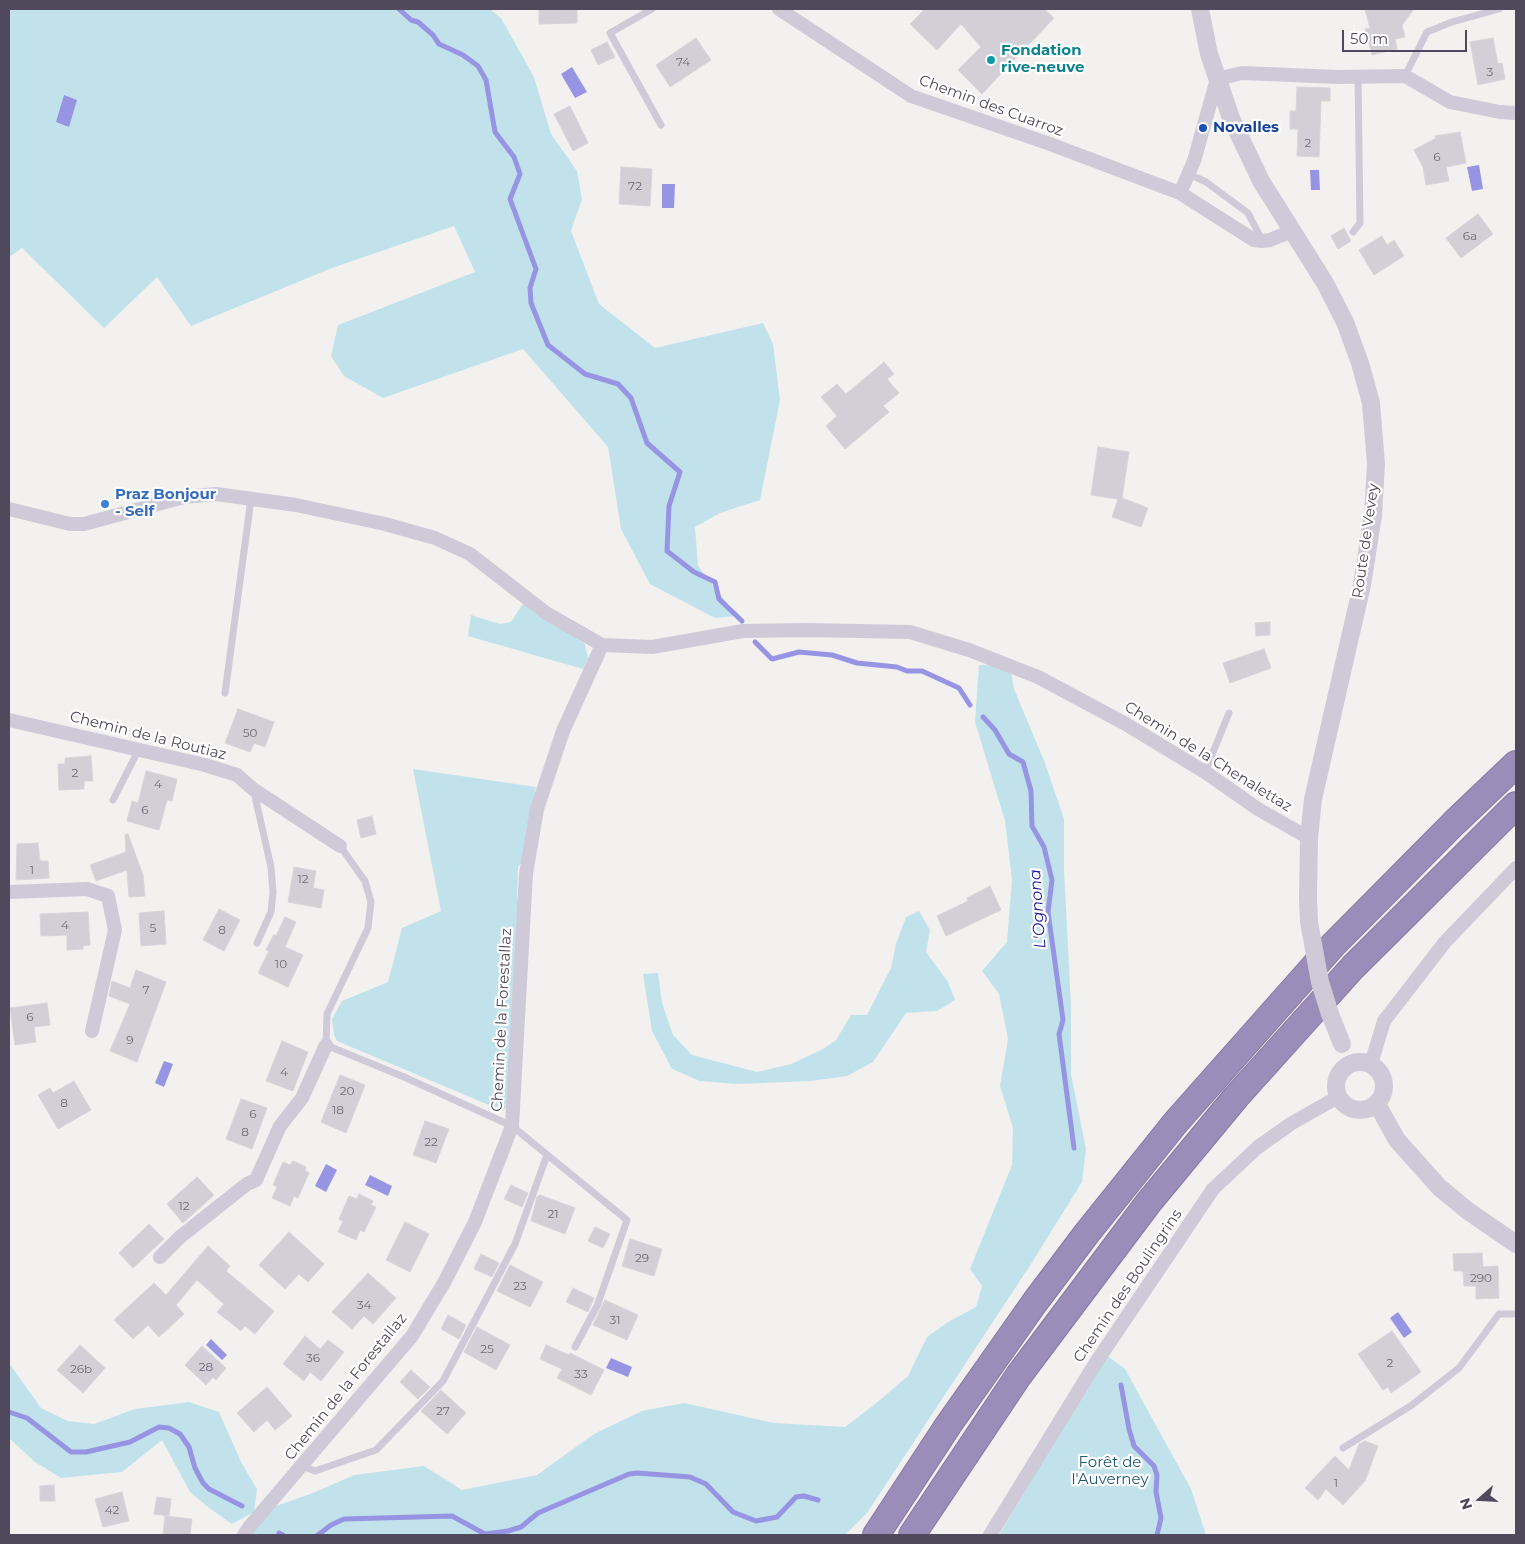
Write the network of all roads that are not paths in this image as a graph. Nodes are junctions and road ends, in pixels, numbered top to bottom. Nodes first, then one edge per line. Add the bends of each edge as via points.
1 (652, 9) edge
2 (779, 9) edge
3 (1200, 9) edge
4 (1499, 9) edge
5 (1476, 13) edge
6 (1358, 76) junction
7 (1405, 76) junction
8 (1217, 79) junction
9 (1516, 113) edge
10 (661, 125) dead end
11 (1189, 174) junction
12 (1180, 193) junction
13 (1292, 231) junction
14 (1353, 232) dead end
15 (1262, 241) junction
16 (251, 499) junction
17 (9, 509) edge
18 (602, 645) junction
19 (225, 693) dead end
20 (1229, 713) dead end
21 (9, 720) edge
22 (139, 749) junction
23 (1516, 764) edge
24 (1205, 772) junction
25 (253, 789) junction
26 (113, 800) dead end
27 (1516, 805) edge
28 (1308, 838) junction
29 (340, 846) joint
30 (1516, 868) edge
31 (9, 892) edge
32 (257, 944) dead end
33 (92, 1030) dead end
34 (326, 1045) junction
35 (1351, 1063) junction
36 (1370, 1064) junction
37 (1338, 1097) junction
38 (1377, 1104) junction
39 (512, 1126) junction
40 (547, 1155) junction
41 (1516, 1244) edge
42 (160, 1258) dead end
43 (1516, 1314) edge
44 (575, 1347) dead end
45 (1343, 1448) dead end
46 (302, 1466) junction
47 (244, 1535) edge
48 (876, 1535) edge
49 (912, 1535) edge
50 (990, 1535) edge

1 - 10 lane via 610,33
2 - 12 street, Chemin des Cuarroz via 911,96
3 - 8 street, Route de Vevey
4 - 5 lane
5 - 7 lane via 1427,32
6 - 7 street
6 - 8 street via 1242,73
6 - 14 lane via 1360,222
7 - 9 street via 1450,102
8 - 11 street
8 - 13 street, Route de Vevey via 1245,151
11 - 12 street
11 - 15 lane via 1206,182 1248,213
12 - 15 street, Chemin des Cuarroz via 1254,240
13 - 15 street
13 - 28 street, Route de Vevey via 1325,283 1360,362 1371,402 1376,464 1373,514 1362,585 1313,799
16 - 17 street, Chemin de la Chenalettaz via 216,494 184,497 84,524 70,524
16 - 18 street, Chemin de la Chenalettaz via 385,524 435,538 470,554 546,613
16 - 19 lane
18 - 24 street, Chemin de la Chenalettaz via 652,647 743,631 910,632 969,650 1038,678 1124,723
18 - 39 street, Chemin de la Forestallaz via 563,730 537,809 526,874
20 - 24 lane
21 - 22 street, Chemin de la Routiaz
22 - 25 street, Chemin de la Routiaz via 237,775
22 - 26 lane
23 - 48 highway via 1333,945 1176,1122 1035,1302
24 - 28 street, Chemin de la Chenalettaz via 1258,810
25 - 29 street, Chemin de la Routiaz
25 - 32 lane via 271,867 272,893 271,912
27 - 49 highway via 1353,967 1236,1097 1148,1202 1019,1375
28 - 35 street, Route de Vevey, bridge via 1309,922 1320,982
29 - 34 lane, Chemin de la Routiaz via 365,882 371,902 368,928 328,1014
30 - 36 street via 1445,942 1384,1021
31 - 33 street via 87,889 108,896 115,930
34 - 39 lane via 404,1076
34 - 42 street, Chemin de la Routiaz via 302,1098 280,1126 256,1180 180,1237
35 - 36 street
35 - 37 street via 1337,1078
36 - 38 street via 1384,1079 1384,1092
37 - 38 street via 1352,1109 1370,1109
37 - 50 street, Chemin des Boulingrins via 1258,1147 1213,1189 1094,1364
38 - 41 street via 1398,1140 1439,1187
39 - 40 lane
39 - 46 street, Chemin de la Forestallaz via 475,1222 412,1336
40 - 44 lane via 626,1220 597,1306
40 - 46 lane via 515,1244 443,1381 376,1450 315,1470
43 - 45 lane via 1499,1314 1459,1368 1412,1405
46 - 47 street, Chemin de la Forestallaz

